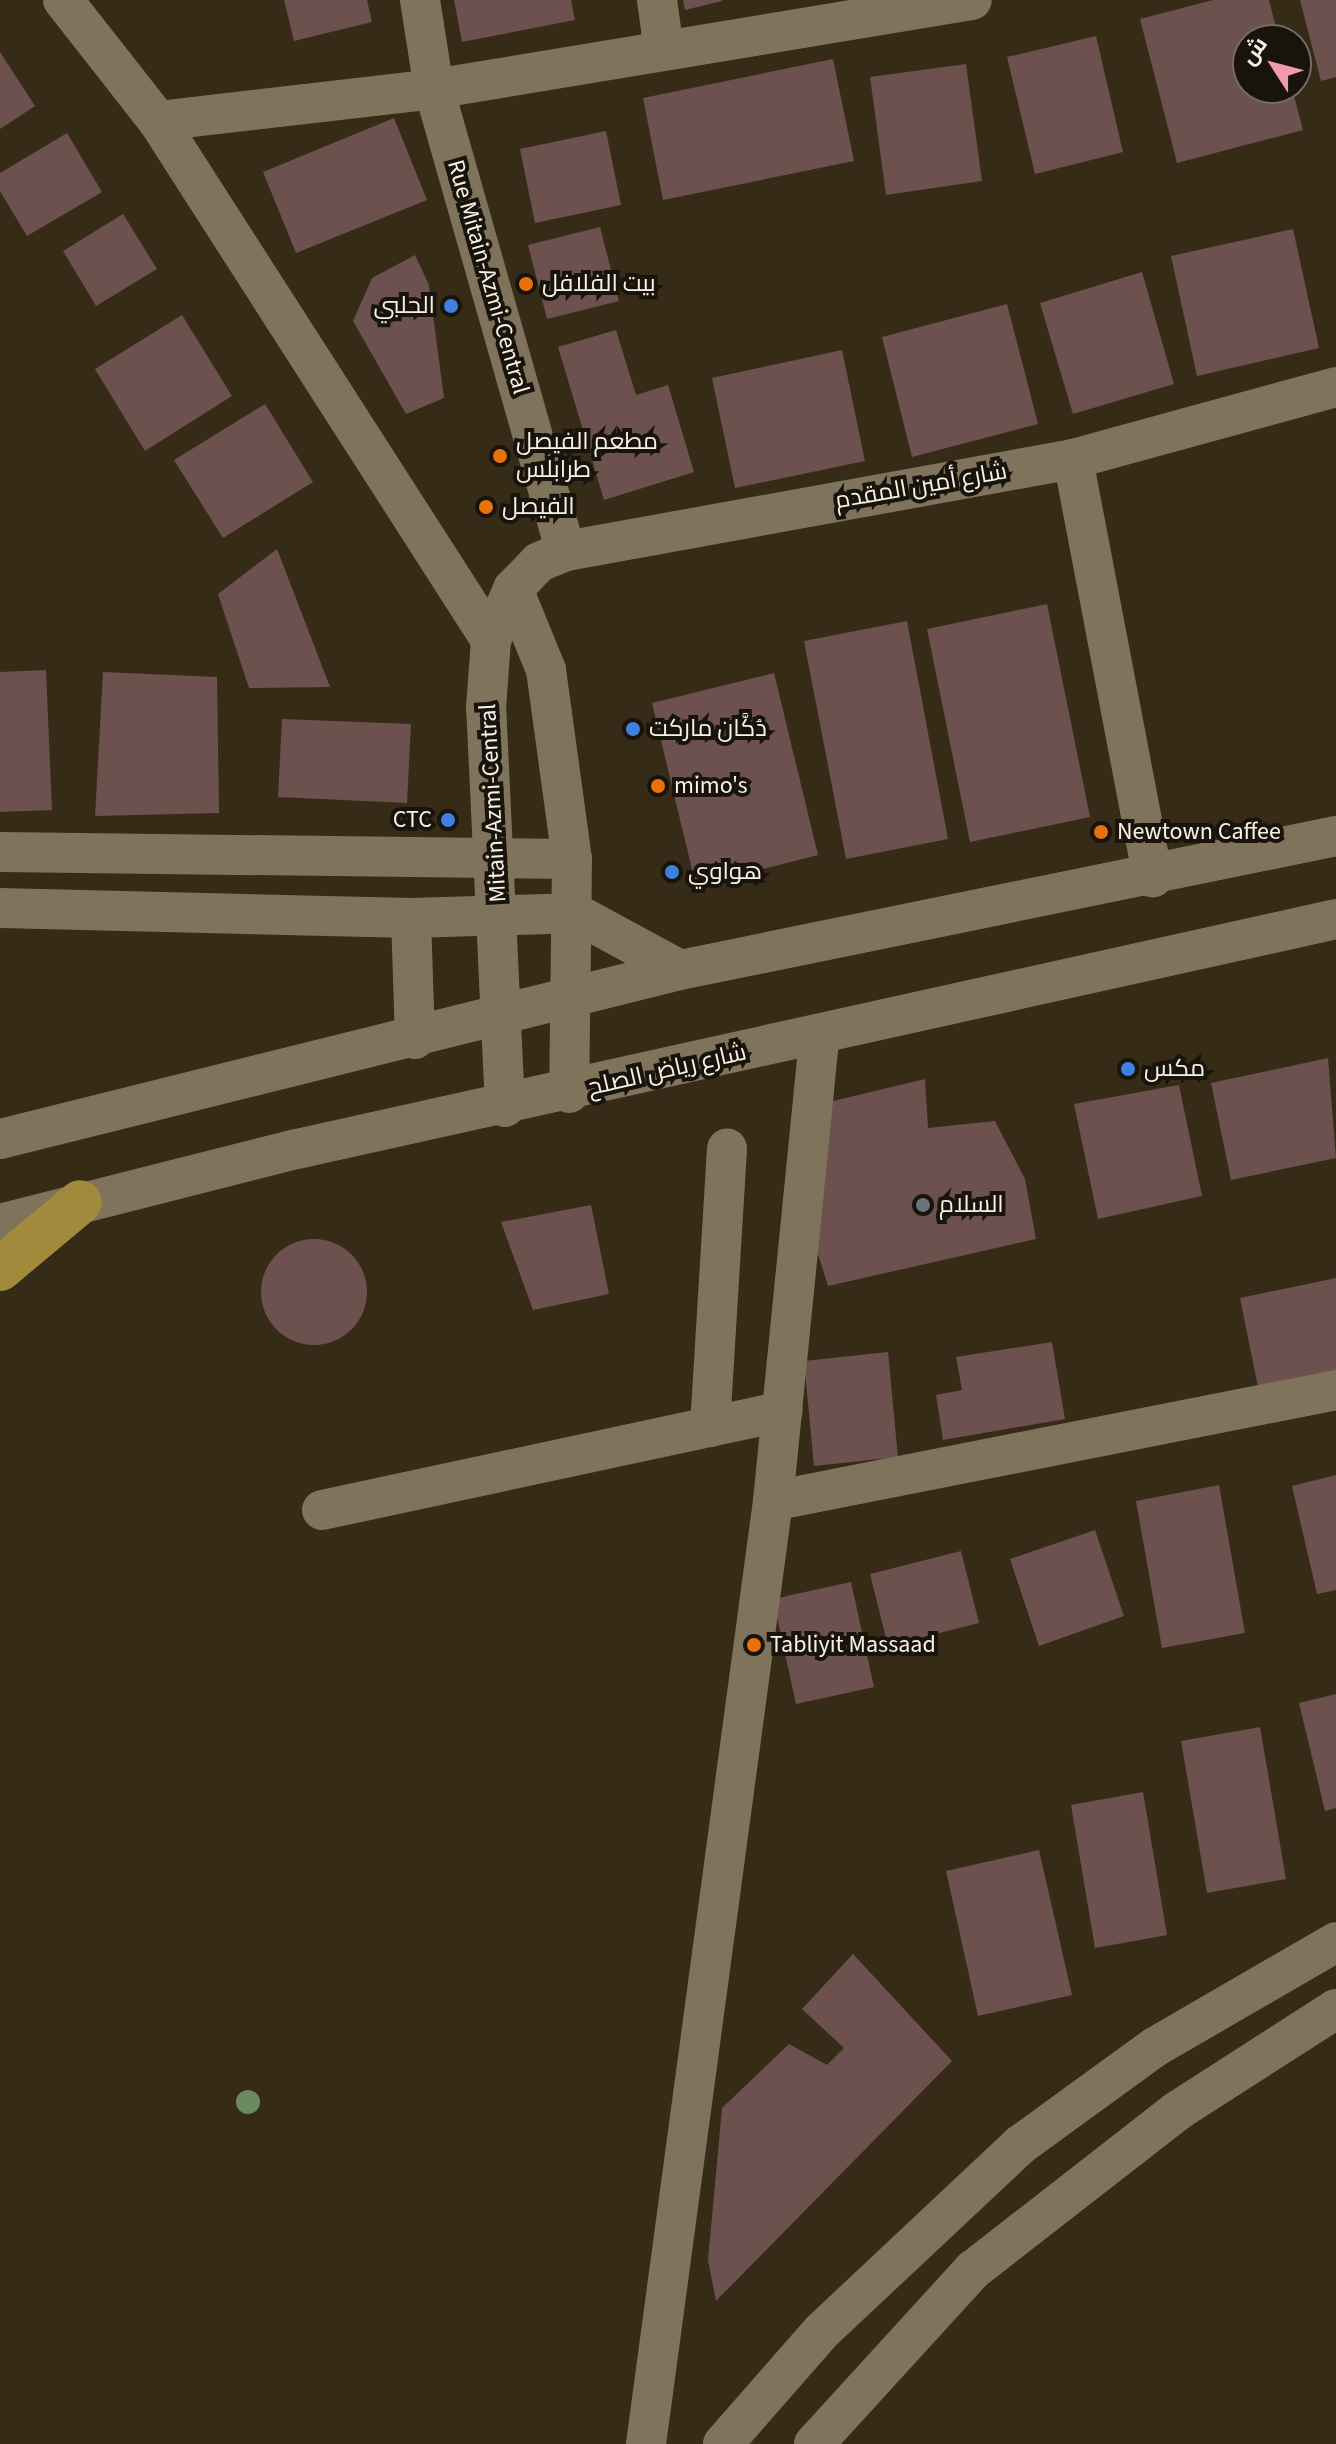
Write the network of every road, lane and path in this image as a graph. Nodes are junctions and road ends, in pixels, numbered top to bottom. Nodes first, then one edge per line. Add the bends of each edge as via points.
1 (63, 0) edge
2 (420, 0) edge
3 (657, 0) edge
4 (966, 1) edge
5 (664, 51) junction
6 (434, 89) junction
7 (158, 121) junction
8 (1336, 387) edge
9 (1073, 459) junction
10 (566, 551) junction
11 (513, 589) junction
12 (491, 640) junction
13 (1336, 836) edge
14 (0, 852) edge
15 (572, 859) junction
16 (495, 860) junction
17 (1153, 877) junction
18 (0, 908) edge
19 (499, 913) junction
20 (575, 913) junction
21 (411, 918) junction
22 (1336, 919) edge
23 (680, 970) junction
24 (573, 996) junction
25 (505, 1015) junction
26 (820, 1034) junction
27 (415, 1039) junction
28 (569, 1093) junction
29 (505, 1107) junction
30 (0, 1139) edge
31 (727, 1149) dead end
32 (80, 1202) junction
33 (0, 1224) edge
34 (0, 1269) edge
35 (1336, 1390) edge
36 (782, 1411) junction
37 (710, 1427) junction
38 (773, 1501) junction
39 (322, 1510) dead end
40 (1336, 1942) edge
41 (1336, 2009) edge
42 (646, 2444) edge
43 (723, 2444) edge
44 (814, 2444) edge

1 - 7 street
2 - 6 street, Rue Mitain-Azmi-Central
3 - 5 street
4 - 5 street
5 - 6 street
6 - 7 street
6 - 10 street, Rue Mitain-Azmi-Central
7 - 12 street
8 - 9 street, شارع أمين المقدم
9 - 10 street, شارع أمين المقدم
9 - 17 street
10 - 11 street, شارع أمين المقدم via 539,562
11 - 12 street, Mitain-Azmi-Central
11 - 15 street via 546,670
12 - 16 street, Mitain-Azmi-Central via 486,708
13 - 17 street
14 - 16 street
15 - 16 street
15 - 20 street
16 - 19 street, Mitain-Azmi-Central
17 - 23 street
18 - 21 street
19 - 20 street
19 - 21 street
19 - 25 street, Mitain-Azmi-Central
20 - 23 street
20 - 24 street
21 - 27 street
22 - 26 street, شارع رياض الصلح
23 - 24 street
24 - 25 street
24 - 28 street
25 - 27 street
25 - 29 street, Mitain-Azmi-Central
26 - 28 street, شارع رياض الصلح
26 - 36 street
27 - 30 street
28 - 29 street, شارع رياض الصلح
29 - 32 street, شارع رياض الصلح
31 - 37 street
32 - 33 street, شارع رياض الصلح
32 - 34 highway
35 - 38 street
36 - 37 street
36 - 38 street
37 - 39 street
38 - 42 street
40 - 43 street via 1155,2047 1020,2145 822,2331
41 - 44 street via 1177,2111 973,2270

